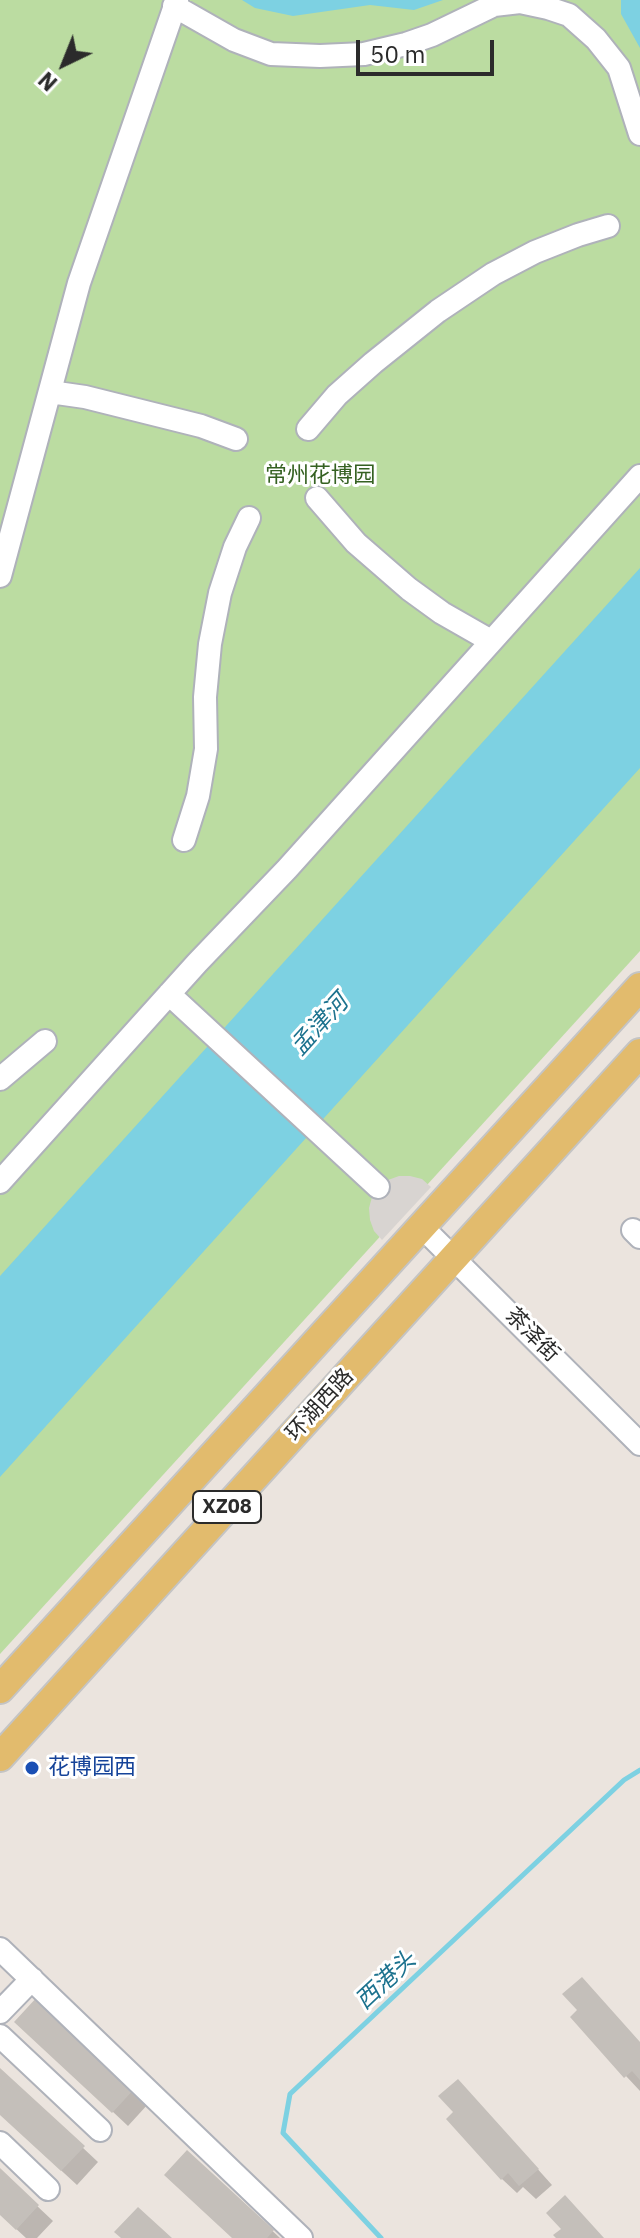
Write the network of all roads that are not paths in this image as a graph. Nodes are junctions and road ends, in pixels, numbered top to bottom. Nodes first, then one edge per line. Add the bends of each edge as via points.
1 (176, 3) edge
2 (640, 134) edge
3 (608, 226) dead end
4 (50, 392) junction
5 (308, 429) dead end
6 (236, 439) dead end
7 (640, 476) edge
8 (317, 498) dead end
9 (249, 518) dead end
10 (0, 576) edge
11 (491, 641) junction
12 (184, 840) dead end
13 (640, 987) edge
14 (175, 1000) junction
15 (45, 1041) dead end
16 (640, 1053) edge
17 (0, 1079) edge
18 (0, 1182) edge
19 (378, 1187) dead end
20 (422, 1227) junction
21 (454, 1257) junction
22 (640, 1444) edge
23 (0, 1689) edge
24 (0, 1757) edge
25 (0, 1949) edge
26 (32, 1979) junction
27 (0, 2012) edge
28 (0, 2036) edge
29 (100, 2130) dead end
30 (0, 2143) edge
31 (48, 2189) dead end
32 (301, 2238) edge

1 - 2 street via 234,40 271,54 320,56 364,54 406,44 494,5 520,2 548,8 569,15 619,68
1 - 4 street via 79,283
3 - 5 street via 549,246 493,274 438,311 337,395
4 - 6 street via 201,426
4 - 10 street
7 - 11 street
8 - 11 street via 356,543 409,589
9 - 12 street via 220,593 205,697 206,749
11 - 14 street
13 - 20 main road, 环湖西路 / XZ08
14 - 18 street
14 - 19 street
15 - 17 street
16 - 21 main road, 环湖西路 / XZ08
20 - 21 street, 茶泽街
20 - 23 main road, 环湖西路 / XZ08
21 - 22 street, 茶泽街
21 - 24 main road, 环湖西路 / XZ08
25 - 26 street
26 - 27 street
26 - 32 street
28 - 29 street
30 - 31 street

